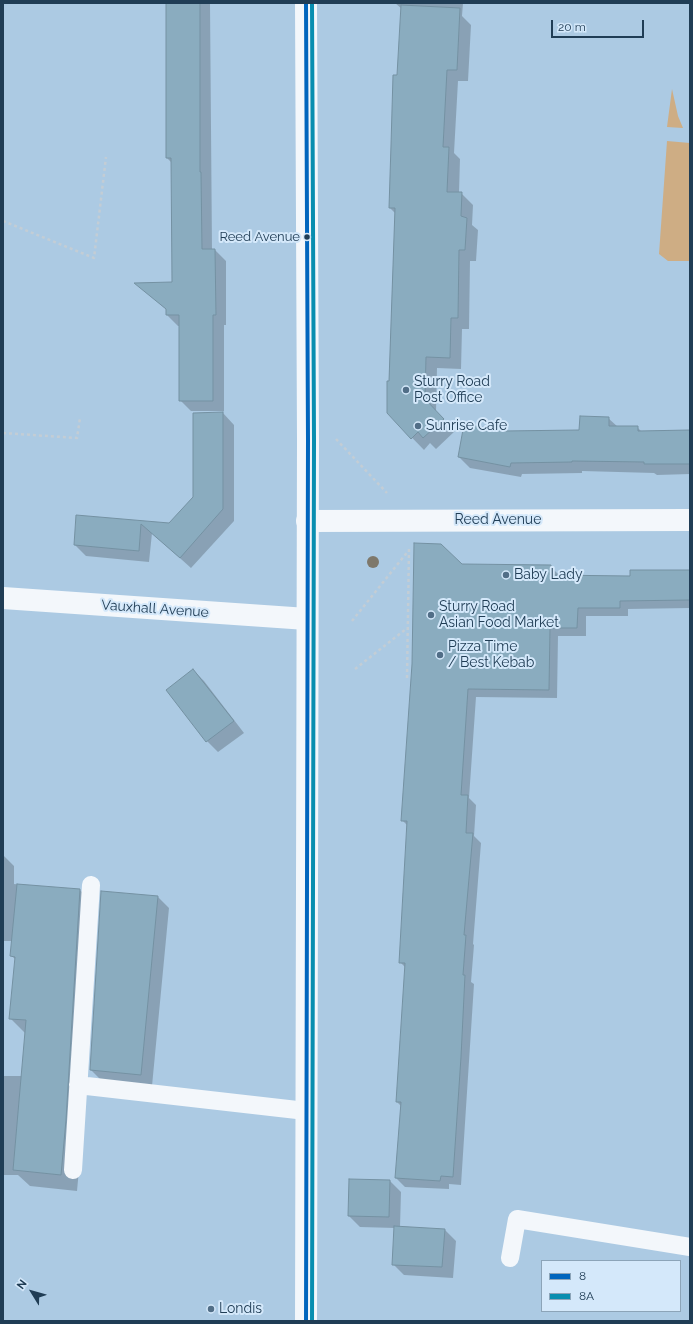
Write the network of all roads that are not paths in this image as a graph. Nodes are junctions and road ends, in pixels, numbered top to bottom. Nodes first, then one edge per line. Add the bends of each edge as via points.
1 (306, 3) edge
2 (690, 520) edge
3 (307, 521) junction
4 (3, 598) edge
5 (307, 619) junction
6 (91, 884) dead end
7 (78, 1085) junction
8 (306, 1111) junction
9 (73, 1170) dead end
10 (690, 1247) edge
11 (510, 1258) dead end
12 (306, 1321) edge

1 - 3 main road
2 - 3 main road, Reed Avenue
3 - 5 main road
4 - 5 main road, Vauxhall Avenue
5 - 8 main road
6 - 7 lane
7 - 8 lane
7 - 9 lane
8 - 12 main road
10 - 11 lane via 517,1219

